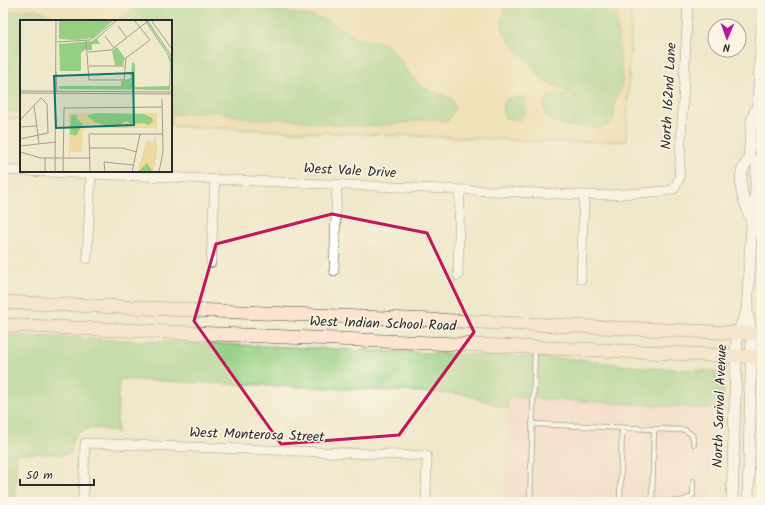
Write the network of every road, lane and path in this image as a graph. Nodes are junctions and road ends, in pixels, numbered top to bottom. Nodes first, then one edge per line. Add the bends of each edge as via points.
1 (688, 3) edge
2 (762, 28) edge
3 (758, 103) junction
4 (762, 131) edge
5 (758, 158) edge
6 (3, 170) edge
7 (20, 171) edge
8 (46, 172) edge
9 (91, 174) junction
10 (214, 179) junction
11 (337, 184) junction
12 (674, 189) joint
13 (460, 191) junction
14 (584, 195) junction
15 (762, 200) edge
16 (754, 218) junction
17 (87, 259) dead end
18 (211, 263) dead end
19 (334, 271) dead end
20 (458, 276) dead end
21 (581, 279) dead end
22 (3, 302) edge
23 (747, 312) junction
24 (3, 325) edge
25 (737, 333) junction
26 (757, 334) edge
27 (535, 347) junction
28 (736, 356) junction
29 (756, 356) edge
30 (532, 424) junction
31 (622, 428) junction
32 (654, 429) junction
33 (694, 444) dead end
34 (693, 481) dead end
35 (652, 501) edge
36 (83, 502) edge
37 (426, 502) edge
38 (530, 502) edge
39 (620, 502) edge
40 (732, 502) edge
41 (748, 502) edge

1 - 12 street, North 162nd Lane via 679,179
2 - 3 street, North Sarival Avenue
3 - 4 street, North Sarival Avenue
3 - 5 street, North Sarival Avenue via 752,120
4 - 5 street, North Sarival Avenue
5 - 16 street, North Sarival Avenue
5 - 16 street, North Sarival Avenue via 742,171 741,181 742,193
6 - 7 street
8 - 9 street, West Vale Drive
9 - 10 street, West Vale Drive
9 - 17 street
10 - 11 street, West Vale Drive
10 - 18 street
11 - 13 street, West Vale Drive
11 - 19 street
12 - 14 street, West Vale Drive via 632,194
13 - 14 street, West Vale Drive
13 - 20 street
14 - 21 street
15 - 16 street, North Sarival Avenue
16 - 23 street, North Sarival Avenue
22 - 25 main road, West Indian School Road
23 - 25 street, North Sarival Avenue
23 - 26 street, North Sarival Avenue
24 - 27 main road, West Indian School Road
25 - 26 main road, West Indian School Road
25 - 28 street, North Sarival Avenue
26 - 29 street, North Sarival Avenue
27 - 28 main road, West Indian School Road
27 - 30 lane
28 - 29 main road, West Indian School Road
28 - 40 street, North Sarival Avenue
29 - 41 street, North Sarival Avenue
30 - 31 lane
30 - 38 lane
31 - 32 lane
31 - 39 lane
32 - 33 lane via 685,430 692,435
32 - 35 lane
34 - 35 lane via 693,495 683,502
36 - 37 street, West Monterosa Street via 85,443 427,456

